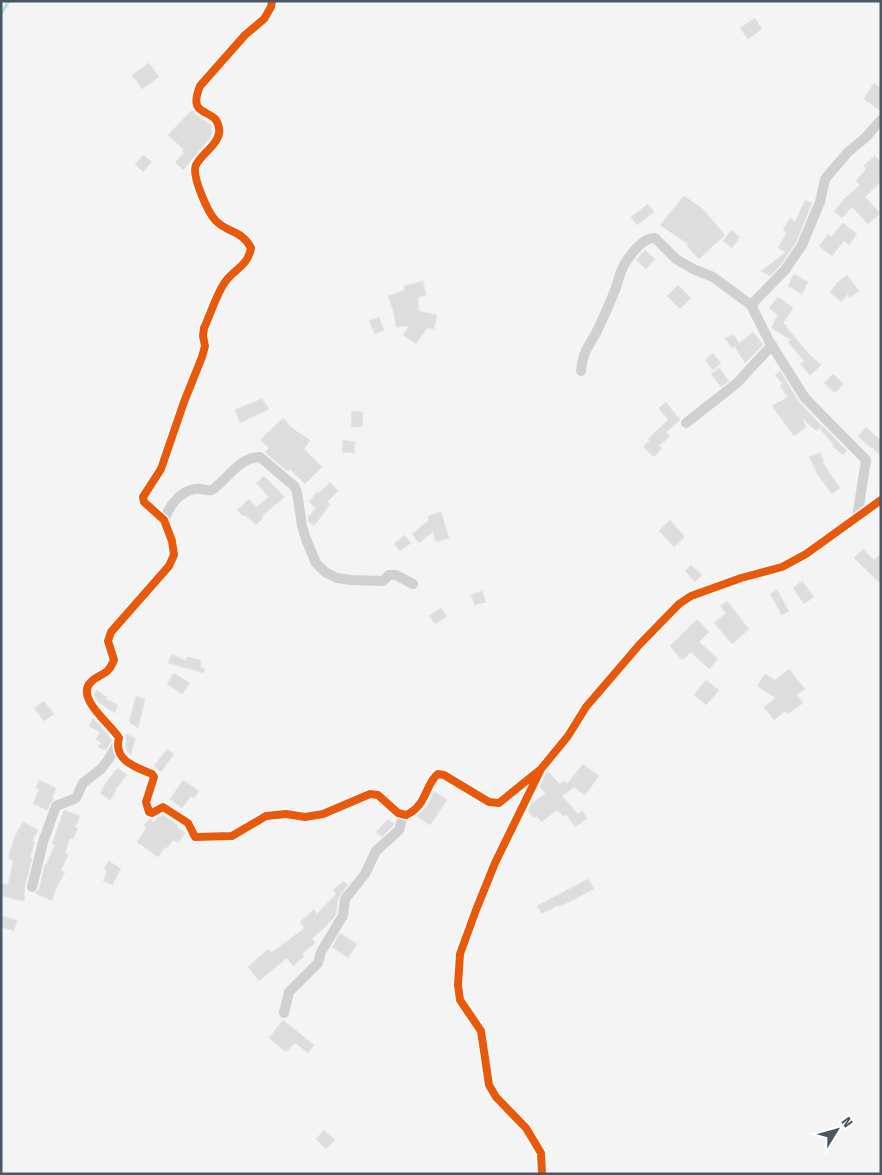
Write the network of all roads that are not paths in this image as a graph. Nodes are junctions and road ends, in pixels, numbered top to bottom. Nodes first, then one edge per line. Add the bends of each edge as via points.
1 (272, 1) edge
2 (881, 120) edge
3 (751, 304) junction
4 (772, 345) junction
5 (581, 371) dead end
6 (686, 423) dead end
7 (881, 500) edge
8 (857, 518) junction
9 (164, 520) junction
10 (413, 584) dead end
11 (117, 745) junction
12 (541, 769) junction
13 (403, 816) junction
14 (32, 887) dead end
15 (284, 1012) dead end
16 (542, 1174) edge

1 - 9 street via 264,19 244,35 200,86 196,96 198,108 214,118 220,130 219,137 195,167 197,183 216,221 242,236 252,248 240,268 226,280 204,328 202,357 161,469 144,494 144,502
2 - 3 street via 825,179 820,202 802,245 785,270
3 - 4 street
3 - 5 street via 713,277 676,259 655,238 648,239 624,265 597,330 586,347
4 - 6 street via 728,391
4 - 8 street via 805,398 866,460
7 - 8 street
8 - 12 street via 782,567 741,578 691,596 679,604 586,707
9 - 10 street via 169,507 186,493 194,489 212,490 241,463 260,457 294,486 306,539 316,563 325,572 351,580 383,580 396,575
9 - 11 street via 174,555 169,566 110,632 108,641 114,660 111,669 88,684 86,691 95,710 117,734
11 - 13 street via 124,760 154,777 146,802 149,812 167,808 188,823 195,837 232,836 266,816 323,814 370,794 378,795
11 - 14 street via 101,769 83,783 76,798 56,806
12 - 13 street via 494,804 438,774 416,808
12 - 16 street via 476,910 460,954 458,985 460,1000 481,1031 489,1085 496,1097 526,1128 541,1153
13 - 15 street via 399,830 376,851 365,874 345,899 343,916 324,946 318,963 289,992

